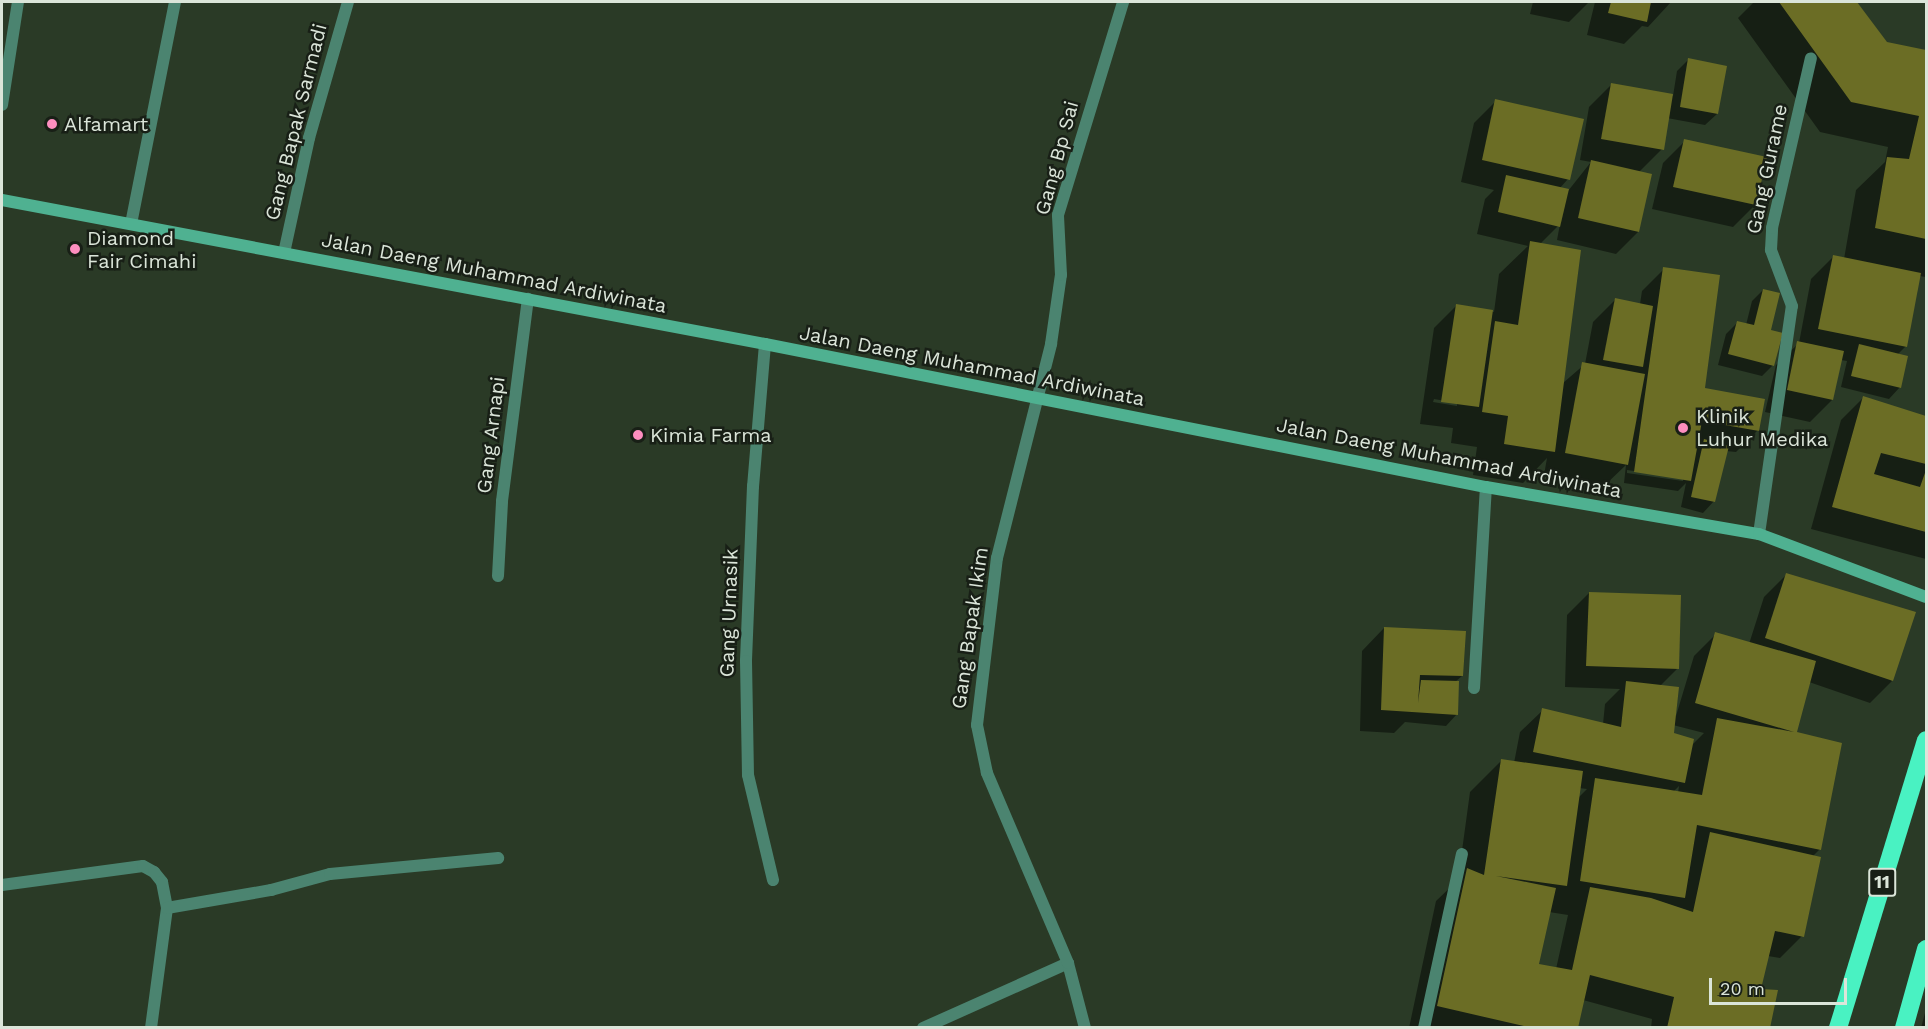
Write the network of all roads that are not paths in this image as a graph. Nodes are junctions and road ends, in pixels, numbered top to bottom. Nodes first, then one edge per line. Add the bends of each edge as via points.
1 (18, 2) edge
2 (176, 2) edge
3 (348, 2) edge
4 (1123, 2) edge
5 (1811, 58) dead end
6 (2, 105) edge
7 (2, 200) edge
8 (131, 224) junction
9 (284, 254) junction
10 (528, 299) junction
11 (765, 344) junction
12 (1038, 399) junction
13 (1485, 487) junction
14 (1759, 534) junction
15 (498, 576) dead end
16 (1926, 597) edge
17 (1474, 688) dead end
18 (1926, 740) edge
19 (1462, 854) dead end
20 (498, 858) dead end
21 (773, 880) dead end
22 (2, 885) edge
23 (167, 908) junction
24 (1926, 950) edge
25 (1068, 963) junction
26 (150, 1028) edge
27 (923, 1028) edge
28 (1085, 1028) edge
29 (1424, 1028) edge
30 (1839, 1028) edge
31 (1904, 1028) edge

1 - 6 street
2 - 8 street
3 - 9 street, Gang Bapak Sarmadi via 309,138
4 - 12 street, Gang Bp Sai via 1058,215 1060,275
5 - 14 street, Gang Gurame via 1772,228 1771,250 1792,306
7 - 8 main road, Jalan Daeng Muhammad Ardiwinata
8 - 9 main road, Jalan Daeng Muhammad Ardiwinata
9 - 10 main road, Jalan Daeng Muhammad Ardiwinata
10 - 11 main road, Jalan Daeng Muhammad Ardiwinata
10 - 15 street, Gang Arnapi via 502,501
11 - 12 main road, Jalan Daeng Muhammad Ardiwinata
11 - 21 street, Gang Urnasik via 753,486 746,661 748,775
12 - 13 main road, Jalan Daeng Muhammad Ardiwinata
12 - 25 street, Gang Bapak Ikim via 997,558 977,725 987,773
13 - 14 main road, Jalan Daeng Muhammad Ardiwinata
13 - 17 street
14 - 16 main road, Jalan Daeng Muhammad Ardiwinata
18 - 30 highway, 11
19 - 29 street
20 - 23 street via 330,874 271,890
22 - 23 street via 143,866 162,882
23 - 26 street
24 - 31 highway
25 - 27 street
25 - 28 street, Gang Bapak Ikim

